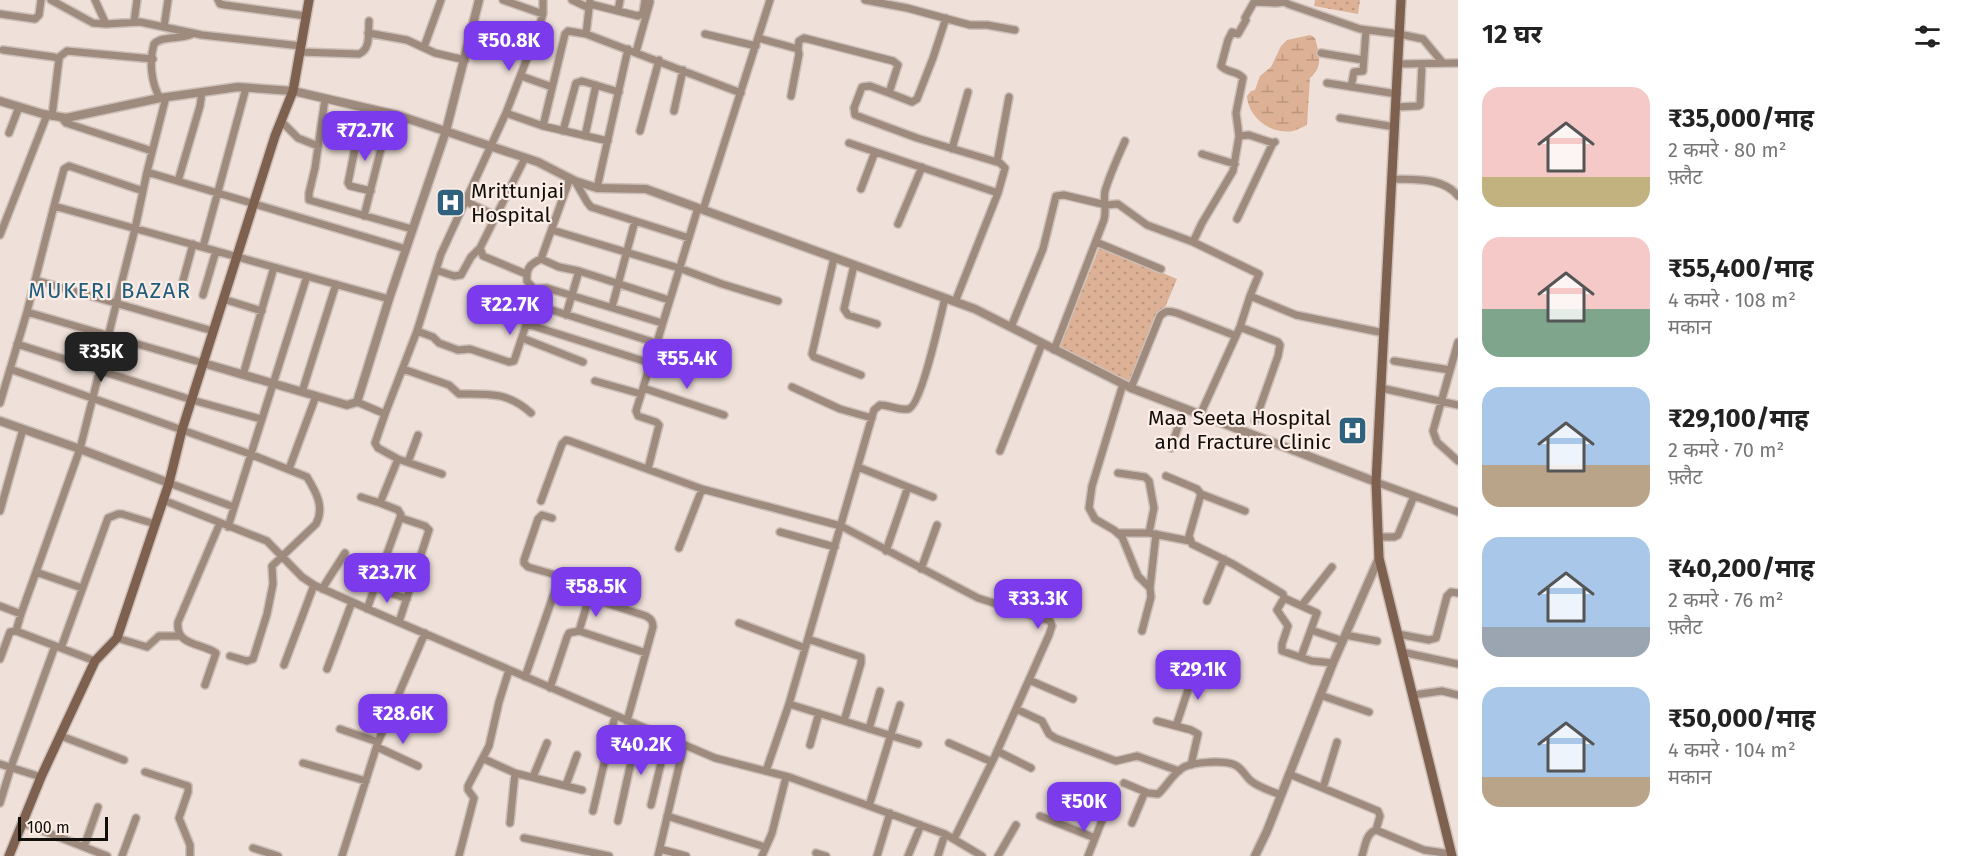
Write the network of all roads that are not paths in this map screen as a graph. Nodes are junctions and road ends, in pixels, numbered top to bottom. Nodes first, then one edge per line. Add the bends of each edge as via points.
1 (41, 0) edge
2 (51, 0) edge
3 (95, 0) edge
4 (137, 0) edge
5 (168, 0) edge
6 (218, 0) edge
7 (309, 0) edge
8 (441, 0) edge
9 (479, 0) edge
10 (502, 0) edge
11 (543, 0) edge
12 (572, 0) edge
13 (620, 0) edge
14 (770, 0) edge
15 (865, 0) edge
16 (1401, 0) edge
17 (647, 1) edge
18 (1254, 1) edge
19 (1284, 1) edge
20 (590, 4) edge
21 (618, 11) junction
22 (0, 14) edge
23 (543, 14) junction
24 (306, 16) junction
25 (643, 16) junction
26 (946, 18) junction
27 (369, 21) dead end
28 (134, 22) junction
29 (106, 24) junction
30 (164, 27) junction
31 (1015, 30) dead end
32 (1366, 30) junction
33 (368, 33) junction
34 (192, 34) junction
35 (586, 34) junction
36 (705, 34) dead end
37 (1399, 34) junction
38 (758, 38) junction
39 (756, 46) junction
40 (424, 47) junction
41 (300, 49) junction
42 (628, 49) junction
43 (798, 49) junction
44 (3, 50) dead end
45 (636, 52) junction
46 (1321, 53) dead end
47 (58, 58) junction
48 (153, 59) junction
49 (465, 60) junction
50 (659, 60) junction
51 (1364, 60) junction
52 (1443, 63) junction
53 (1458, 63) edge
54 (1398, 64) junction
55 (1422, 64) junction
56 (683, 70) junction
57 (521, 76) junction
58 (1327, 83) dead end
59 (596, 85) junction
60 (552, 87) junction
61 (1351, 87) junction
62 (246, 88) junction
63 (293, 91) junction
64 (202, 92) junction
65 (619, 92) junction
66 (968, 92) dead end
67 (741, 93) junction
68 (889, 93) junction
69 (1397, 94) junction
70 (791, 96) dead end
71 (1009, 97) dead end
72 (163, 98) junction
73 (325, 99) junction
74 (0, 101) edge
75 (19, 107) junction
76 (1396, 107) junction
77 (674, 111) dead end
78 (390, 113) junction
79 (506, 113) junction
80 (53, 116) junction
81 (1341, 118) dead end
82 (281, 120) junction
83 (543, 126) junction
84 (1395, 127) junction
85 (446, 131) junction
86 (563, 131) junction
87 (640, 131) dead end
88 (9, 133) dead end
89 (585, 136) junction
90 (1239, 136) junction
91 (608, 141) junction
92 (1125, 141) dead end
93 (356, 143) dead end
94 (849, 143) dead end
95 (318, 146) junction
96 (490, 146) junction
97 (952, 149) junction
98 (152, 152) junction
99 (875, 152) junction
100 (1202, 154) dead end
101 (525, 158) junction
102 (997, 162) junction
103 (1235, 164) junction
104 (922, 167) junction
105 (147, 172) junction
106 (1393, 179) junction
107 (572, 180) junction
108 (178, 181) junction
109 (597, 188) junction
110 (861, 189) dead end
111 (370, 191) junction
112 (143, 192) junction
113 (217, 193) junction
114 (998, 193) junction
115 (1458, 196) edge
116 (465, 201) junction
117 (254, 204) junction
118 (1106, 205) junction
119 (54, 206) junction
120 (701, 209) junction
121 (364, 216) junction
122 (496, 216) junction
123 (1237, 219) dead end
124 (634, 221) junction
125 (898, 224) dead end
126 (135, 229) junction
127 (412, 229) junction
128 (552, 230) junction
129 (0, 235) edge
130 (689, 238) junction
131 (1096, 242) junction
132 (1193, 242) junction
133 (193, 244) junction
134 (203, 247) junction
135 (480, 248) junction
136 (406, 249) junction
137 (216, 251) junction
138 (626, 252) junction
139 (237, 257) junction
140 (834, 258) junction
141 (541, 259) junction
142 (854, 265) junction
143 (274, 267) junction
144 (679, 268) junction
145 (1161, 269) dead end
146 (436, 270) junction
147 (579, 271) junction
148 (526, 274) junction
149 (307, 276) junction
150 (35, 280) junction
151 (336, 284) junction
152 (618, 284) junction
153 (181, 288) dead end
154 (534, 289) junction
155 (203, 295) dead end
156 (572, 296) junction
157 (1250, 296) junction
158 (945, 298) junction
159 (224, 299) junction
160 (389, 299) junction
161 (669, 300) junction
162 (778, 301) dead end
163 (956, 302) junction
164 (117, 303) junction
165 (533, 304) junction
166 (612, 308) junction
167 (27, 312) junction
168 (261, 312) junction
169 (566, 315) junction
170 (662, 323) junction
171 (527, 324) junction
172 (877, 324) dead end
173 (1011, 327) junction
174 (1240, 327) junction
175 (213, 331) junction
176 (417, 331) junction
177 (1384, 333) junction
178 (109, 336) junction
179 (1236, 336) junction
180 (522, 338) junction
181 (1458, 342) edge
182 (656, 343) junction
183 (17, 344) junction
184 (1042, 344) junction
185 (1054, 350) junction
186 (1456, 357) edge
187 (1394, 361) dead end
188 (583, 362) dead end
189 (203, 363) junction
190 (650, 363) junction
191 (10, 369) junction
192 (403, 369) junction
193 (100, 370) junction
194 (1449, 370) junction
195 (243, 375) junction
196 (861, 375) dead end
197 (595, 381) dead end
198 (273, 383) junction
199 (1127, 386) junction
200 (792, 387) dead end
201 (1381, 388) junction
202 (642, 391) junction
203 (302, 392) junction
204 (316, 396) junction
205 (94, 398) junction
206 (192, 400) junction
207 (1441, 401) junction
208 (357, 402) junction
209 (0, 403) edge
210 (1458, 405) edge
211 (1184, 409) junction
212 (531, 413) dead end
213 (385, 414) junction
214 (724, 415) dead end
215 (1200, 415) junction
216 (872, 418) junction
217 (261, 419) junction
218 (0, 421) edge
219 (1255, 422) dead end
220 (23, 429) junction
221 (182, 430) junction
222 (418, 435) dead end
223 (1171, 448) dead end
224 (80, 449) junction
225 (1000, 451) dead end
226 (250, 454) junction
227 (398, 459) junction
228 (1458, 459) edge
229 (408, 462) junction
230 (858, 467) junction
231 (289, 469) junction
232 (648, 469) junction
233 (1118, 473) dead end
234 (442, 474) dead end
235 (1166, 476) dead end
236 (1376, 482) junction
237 (169, 483) junction
238 (908, 487) junction
239 (702, 489) junction
240 (1201, 494) junction
241 (1414, 496) junction
242 (361, 497) dead end
243 (933, 497) dead end
244 (163, 500) junction
245 (541, 501) dead end
246 (380, 503) junction
247 (234, 507) junction
248 (0, 511) edge
249 (1245, 511) dead end
250 (1458, 512) edge
251 (400, 518) junction
252 (552, 518) dead end
253 (220, 523) junction
254 (154, 524) junction
255 (937, 525) dead end
256 (228, 526) junction
257 (841, 526) junction
258 (780, 532) dead end
259 (1118, 533) junction
260 (1153, 533) junction
261 (1379, 537) junction
262 (1190, 541) junction
263 (835, 547) junction
264 (679, 548) dead end
265 (886, 551) junction
266 (345, 553) dead end
267 (283, 556) junction
268 (1379, 558) junction
269 (1224, 559) junction
270 (1332, 567) dead end
271 (921, 569) junction
272 (36, 572) junction
273 (314, 585) junction
274 (375, 587) junction
275 (82, 588) junction
276 (322, 588) junction
277 (1150, 588) junction
278 (1458, 593) edge
279 (581, 595) dead end
280 (590, 598) junction
281 (1284, 598) junction
282 (407, 599) junction
283 (1208, 601) dead end
284 (352, 602) junction
285 (1302, 605) junction
286 (0, 606) edge
287 (367, 609) junction
288 (21, 614) junction
289 (399, 622) junction
290 (739, 623) dead end
291 (1311, 630) junction
292 (16, 631) junction
293 (579, 631) junction
294 (1142, 631) dead end
295 (425, 633) junction
296 (1398, 634) junction
297 (179, 636) junction
298 (117, 638) junction
299 (1344, 638) junction
300 (808, 639) junction
301 (1377, 641) dead end
302 (58, 647) junction
303 (805, 648) junction
304 (1402, 652) junction
305 (646, 653) junction
306 (230, 656) dead end
307 (1301, 657) junction
308 (0, 659) edge
309 (95, 661) junction
310 (1333, 663) junction
311 (1458, 664) edge
312 (284, 665) dead end
313 (327, 669) dead end
314 (1196, 669) dead end
315 (509, 670) junction
316 (525, 677) junction
317 (1029, 680) junction
318 (205, 685) dead end
319 (550, 688) junction
320 (880, 691) dead end
321 (1320, 695) junction
322 (1413, 695) junction
323 (1458, 695) edge
324 (1073, 699) dead end
325 (789, 704) junction
326 (900, 705) dead end
327 (1016, 709) junction
328 (1369, 712) dead end
329 (819, 713) junction
330 (615, 716) junction
331 (1156, 720) dead end
332 (627, 721) junction
333 (844, 721) junction
334 (639, 726) junction
335 (1176, 726) junction
336 (340, 729) dead end
337 (870, 729) junction
338 (890, 735) junction
339 (61, 736) junction
340 (667, 738) junction
341 (1337, 742) dead end
342 (547, 743) dead end
343 (949, 743) dead end
344 (918, 744) dead end
345 (378, 745) junction
346 (684, 745) junction
347 (810, 745) dead end
348 (997, 751) junction
349 (577, 755) dead end
350 (484, 759) junction
351 (124, 760) dead end
352 (992, 762) junction
353 (303, 763) dead end
354 (0, 764) edge
355 (1191, 765) junction
356 (418, 766) dead end
357 (11, 767) junction
358 (1031, 768) dead end
359 (766, 771) junction
360 (1179, 771) junction
361 (145, 772) dead end
362 (516, 773) junction
363 (1289, 774) junction
364 (41, 777) junction
365 (532, 777) junction
366 (786, 777) junction
367 (366, 781) junction
368 (1124, 783) dead end
369 (566, 785) junction
370 (1323, 788) junction
371 (582, 790) dead end
372 (1145, 792) junction
373 (1281, 795) junction
374 (0, 803) edge
375 (651, 805) dead end
376 (869, 806) junction
377 (98, 807) dead end
378 (593, 812) dead end
379 (890, 813) junction
380 (668, 816) junction
381 (1041, 816) dead end
382 (136, 818) dead end
383 (1103, 818) dead end
384 (618, 821) dead end
385 (23, 823) junction
386 (510, 823) dead end
387 (1132, 823) dead end
388 (921, 825) junction
389 (1016, 825) dead end
390 (1376, 830) junction
391 (945, 834) junction
392 (524, 837) dead end
393 (1095, 838) junction
394 (954, 839) junction
395 (1413, 846) junction
396 (84, 847) junction
397 (765, 847) junction
398 (253, 848) dead end
399 (659, 852) edge
400 (816, 853) dead end
401 (586, 854) edge
402 (11, 855) edge
403 (1451, 855) edge
404 (107, 856) edge
405 (122, 856) edge
406 (190, 856) edge
407 (278, 856) edge
408 (342, 856) edge
409 (459, 856) edge
410 (609, 856) edge
411 (686, 856) edge
412 (762, 856) edge
413 (826, 856) edge
414 (877, 856) edge
415 (908, 856) edge
416 (938, 856) edge
417 (982, 856) edge
418 (998, 856) edge
419 (1088, 856) edge
420 (1255, 856) edge
421 (1362, 856) edge
422 (1409, 856) edge

1 - 22 street via 35,19
2 - 29 street via 93,23
3 - 29 street
4 - 28 street
5 - 30 street
6 - 24 street via 225,5
7 - 24 main road
8 - 40 street
9 - 49 street
10 - 23 street
11 - 23 street
12 - 20 street
13 - 21 street
14 - 38 street
15 - 26 street
16 - 37 main road
17 - 25 street
18 - 19 street
18 - 90 street via 1238,34 1232,32 1220,64 1222,69 1243,78 1236,112
19 - 32 street
20 - 21 street
20 - 35 street
21 - 25 street
23 - 57 street
24 - 41 main road
25 - 45 street
26 - 31 street
26 - 68 street via 917,99 910,102
27 - 33 street
28 - 29 street
28 - 30 street
30 - 34 street
32 - 37 street
32 - 51 street
33 - 40 street
33 - 41 street via 366,50 359,54
34 - 41 street
34 - 48 street via 156,40
35 - 42 street
35 - 60 street via 566,32
36 - 39 street
37 - 52 street via 1423,39
37 - 54 main road
38 - 39 street
38 - 43 street
39 - 67 street
40 - 49 street
41 - 63 main road
42 - 45 street
42 - 65 street
43 - 68 street via 804,38 893,61 897,68
43 - 70 street
44 - 47 street
45 - 50 street
46 - 51 street
47 - 48 street via 67,51
47 - 80 street
48 - 72 street via 153,85
49 - 85 street
50 - 56 street
50 - 87 street
51 - 61 street via 1363,71 1354,72
52 - 53 street
52 - 55 street
54 - 55 street
54 - 69 main road
55 - 76 street via 1420,105
56 - 67 street
56 - 77 street
57 - 60 street
57 - 79 street
58 - 61 street
59 - 65 street
59 - 86 street via 576,83
59 - 89 street
60 - 83 street
61 - 69 street
62 - 63 street
62 - 64 street
62 - 113 street
63 - 73 street
63 - 82 main road
64 - 72 street
64 - 108 street
65 - 91 street
66 - 97 street
67 - 120 street
68 - 97 street via 862,87 855,115
69 - 76 main road
71 - 102 street
72 - 80 street via 66,118
72 - 98 street
73 - 78 street
73 - 95 street
74 - 75 street
75 - 80 street
75 - 88 street
76 - 84 main road
78 - 85 street
78 - 111 street
79 - 83 street
79 - 96 street
80 - 98 street
80 - 129 street
81 - 84 street
82 - 95 street via 298,138
82 - 117 main road
83 - 86 street
84 - 106 main road
85 - 96 street
85 - 127 street
86 - 89 street
89 - 91 street
90 - 103 street
90 - 123 street via 1274,142
91 - 109 street
92 - 118 street via 1106,190
93 - 111 street via 348,183
94 - 99 street
95 - 121 street via 309,200
96 - 101 street
96 - 116 street
97 - 102 street
98 - 105 street
99 - 104 street
99 - 110 street
100 - 103 street
101 - 107 street
101 - 122 street
102 - 114 street via 1005,168
103 - 132 street
104 - 114 street
104 - 125 street
105 - 108 street
105 - 112 street
106 - 115 street via 1436,182
106 - 177 main road
107 - 109 street
107 - 124 street via 591,207
107 - 128 street
108 - 113 street
109 - 120 street via 646,189
111 - 121 street
112 - 119 street via 69,166 64,170
112 - 126 street
113 - 117 street
113 - 134 street
114 - 163 street
116 - 122 street
116 - 146 street
117 - 136 street
117 - 139 main road
118 - 131 street
118 - 132 street via 1122,206 1147,225
118 - 173 street via 1056,196 1043,249
119 - 126 street
119 - 150 street
120 - 130 street
120 - 140 street
121 - 127 street
122 - 135 street
124 - 130 street
124 - 138 street
126 - 133 street
126 - 164 street
127 - 136 street
128 - 138 street
128 - 141 street
130 - 144 street
131 - 145 street
131 - 185 street
132 - 157 street via 1259,274
133 - 134 street
133 - 153 street
134 - 137 street
135 - 146 street via 461,275
135 - 148 street via 483,256
136 - 160 street
137 - 139 street
137 - 155 street
138 - 144 street
138 - 152 street
139 - 143 street
139 - 159 main road
140 - 142 street
140 - 196 street via 812,354
141 - 147 street
141 - 148 street via 530,265
142 - 158 street
142 - 172 street via 844,309 848,315
143 - 149 street
143 - 168 street
144 - 161 street
144 - 162 street
146 - 176 street
147 - 152 street
147 - 156 street
148 - 154 street
149 - 151 street
149 - 198 street
150 - 164 street
150 - 167 street
151 - 160 street
151 - 203 street
152 - 161 street
152 - 166 street
154 - 156 street via 547,288
154 - 165 street
156 - 166 street
156 - 169 street
157 - 174 street
157 - 177 street via 1296,315
158 - 163 street
158 - 216 street via 914,405 907,409 880,405
159 - 168 street
159 - 175 main road
160 - 208 street
161 - 170 street
163 - 173 street
164 - 175 street
164 - 178 street
165 - 169 street
165 - 171 street
166 - 170 street
167 - 178 street
167 - 183 street
168 - 195 street
169 - 182 street
170 - 182 street
171 - 180 street
171 - 190 street
173 - 184 street
174 - 179 street
174 - 219 street via 1280,345
175 - 189 main road
176 - 180 street via 458,350 470,349 509,362 516,358
176 - 192 street
177 - 201 main road
178 - 189 street
178 - 193 street
179 - 199 street via 1177,313 1164,312
179 - 215 street
180 - 188 street
181 - 186 street
182 - 190 street
183 - 191 street
183 - 193 street
184 - 185 street
184 - 225 street
185 - 199 street
186 - 194 street
187 - 194 street
189 - 195 street
189 - 206 main road
190 - 202 street
191 - 205 street
191 - 209 street
192 - 212 street via 449,385 459,394 505,396
192 - 213 street
193 - 205 street
193 - 206 street
194 - 207 street
195 - 198 street
197 - 202 street
198 - 203 street
198 - 217 street
199 - 211 street
199 - 259 street via 1089,501 1095,519
200 - 216 street via 840,409
201 - 207 street
201 - 236 main road
202 - 214 street
202 - 232 street via 636,413 659,425
203 - 204 street
204 - 208 street via 347,405
204 - 231 street
205 - 221 street
205 - 224 street
206 - 217 street
206 - 221 main road
207 - 210 street
207 - 228 street via 1435,436
208 - 213 street
211 - 215 street
211 - 223 street
213 - 227 street via 375,443
215 - 236 street
216 - 230 street
217 - 226 street
218 - 220 street
220 - 224 street
220 - 248 street
221 - 226 street
221 - 237 main road
222 - 229 street
224 - 237 street
224 - 272 street
226 - 231 street
226 - 247 street
227 - 229 street
227 - 246 street
229 - 234 street
230 - 238 street
230 - 257 street
231 - 267 street via 307,477 320,512 316,524
232 - 239 street
232 - 245 street via 566,440
233 - 260 street via 1149,480
235 - 240 street
236 - 241 street
236 - 261 main road
237 - 244 main road
237 - 247 street
238 - 243 street
238 - 265 street
239 - 257 street
239 - 264 street
240 - 249 street
240 - 262 street
241 - 250 street
241 - 261 street via 1398,535
242 - 246 street
244 - 253 street
244 - 254 main road
246 - 251 street via 398,510
247 - 256 street
251 - 274 street
251 - 282 street via 429,530
252 - 316 street via 542,515 538,519 524,560 528,567 556,575 558,582
253 - 256 street
253 - 297 street via 178,622
254 - 275 street via 122,514 108,518
254 - 298 main road
255 - 271 street
256 - 267 street via 267,541
257 - 263 street
257 - 265 street
258 - 263 street
259 - 260 street
259 - 277 street via 1138,576
260 - 262 street
260 - 277 street
261 - 268 main road
262 - 269 street
263 - 300 street
265 - 271 street
266 - 276 street
267 - 273 street
267 - 306 street via 271,569 273,584 267,614 253,659
268 - 296 main road
268 - 299 street
269 - 281 street
269 - 283 street
270 - 285 street
271 - 317 street via 985,601 1050,621 1051,629
272 - 275 street
272 - 288 street
273 - 276 street
273 - 312 street
274 - 282 street
274 - 287 street
275 - 302 street
276 - 284 street
277 - 294 street
278 - 296 street via 1447,596 1436,638
279 - 280 street
280 - 293 street
280 - 305 street via 651,618 653,627
281 - 285 street
281 - 307 street via 1277,610 1288,626 1281,649
282 - 289 street
284 - 287 street
284 - 313 street
285 - 291 street via 1317,612
286 - 288 street
287 - 289 street
288 - 292 street
289 - 295 street
290 - 303 street
291 - 299 street
291 - 307 street
292 - 302 street
292 - 308 street via 10,632
293 - 305 street
293 - 319 street via 569,633
295 - 315 street
295 - 345 street
296 - 304 main road
297 - 298 street via 159,636 147,647
297 - 318 street via 216,653
298 - 309 main road
299 - 301 street
299 - 310 street
300 - 303 street
300 - 333 street via 861,657
302 - 309 street
302 - 357 street
303 - 325 street
304 - 311 street
304 - 322 main road
305 - 332 street
307 - 310 street
309 - 339 main road
310 - 321 street
314 - 335 street
315 - 316 street
315 - 350 street
316 - 319 street
317 - 324 street
317 - 327 street
319 - 330 street
320 - 337 street
321 - 328 street
321 - 363 street
322 - 323 street via 1442,691
322 - 403 main road
325 - 329 street
325 - 359 street
326 - 338 street
327 - 348 street
327 - 360 street via 1042,721 1055,738 1116,761 1137,756
329 - 333 street
329 - 347 street
330 - 332 street
330 - 378 street
331 - 335 street
332 - 334 street
333 - 337 street
334 - 340 street
334 - 384 street
335 - 355 street via 1198,734
336 - 345 street
337 - 338 street
338 - 344 street
338 - 376 street
339 - 351 street
339 - 364 main road
340 - 346 street
340 - 375 street
341 - 370 street
342 - 365 street
343 - 352 street
345 - 356 street
345 - 367 street
346 - 359 street via 715,758
346 - 380 street
348 - 352 street
348 - 358 street
349 - 369 street
350 - 362 street
350 - 409 street via 468,786 474,798
352 - 394 street
353 - 367 street
354 - 357 street
355 - 360 street
355 - 373 street via 1236,765 1256,784
357 - 364 street
357 - 374 street
359 - 366 street
360 - 372 street via 1158,794
361 - 406 street via 188,786 179,818 190,845
362 - 365 street
362 - 386 street
363 - 370 street
363 - 373 street
364 - 385 main road
365 - 369 street
366 - 376 street
366 - 397 street
367 - 408 street
368 - 372 street
369 - 371 street
370 - 390 street via 1378,811
372 - 387 street
373 - 420 street
376 - 379 street
377 - 396 street
379 - 388 street
379 - 414 street
380 - 397 street
380 - 399 street
381 - 393 street
382 - 405 street
383 - 393 street
385 - 396 street
385 - 402 main road
388 - 391 street
388 - 415 street
389 - 418 street
390 - 395 street
390 - 421 street via 1368,837
391 - 394 street
391 - 416 street
392 - 401 street
393 - 419 street
394 - 417 street
395 - 403 street
395 - 422 street
396 - 404 street
397 - 412 street
398 - 407 street
399 - 411 street
400 - 413 street
401 - 410 street

